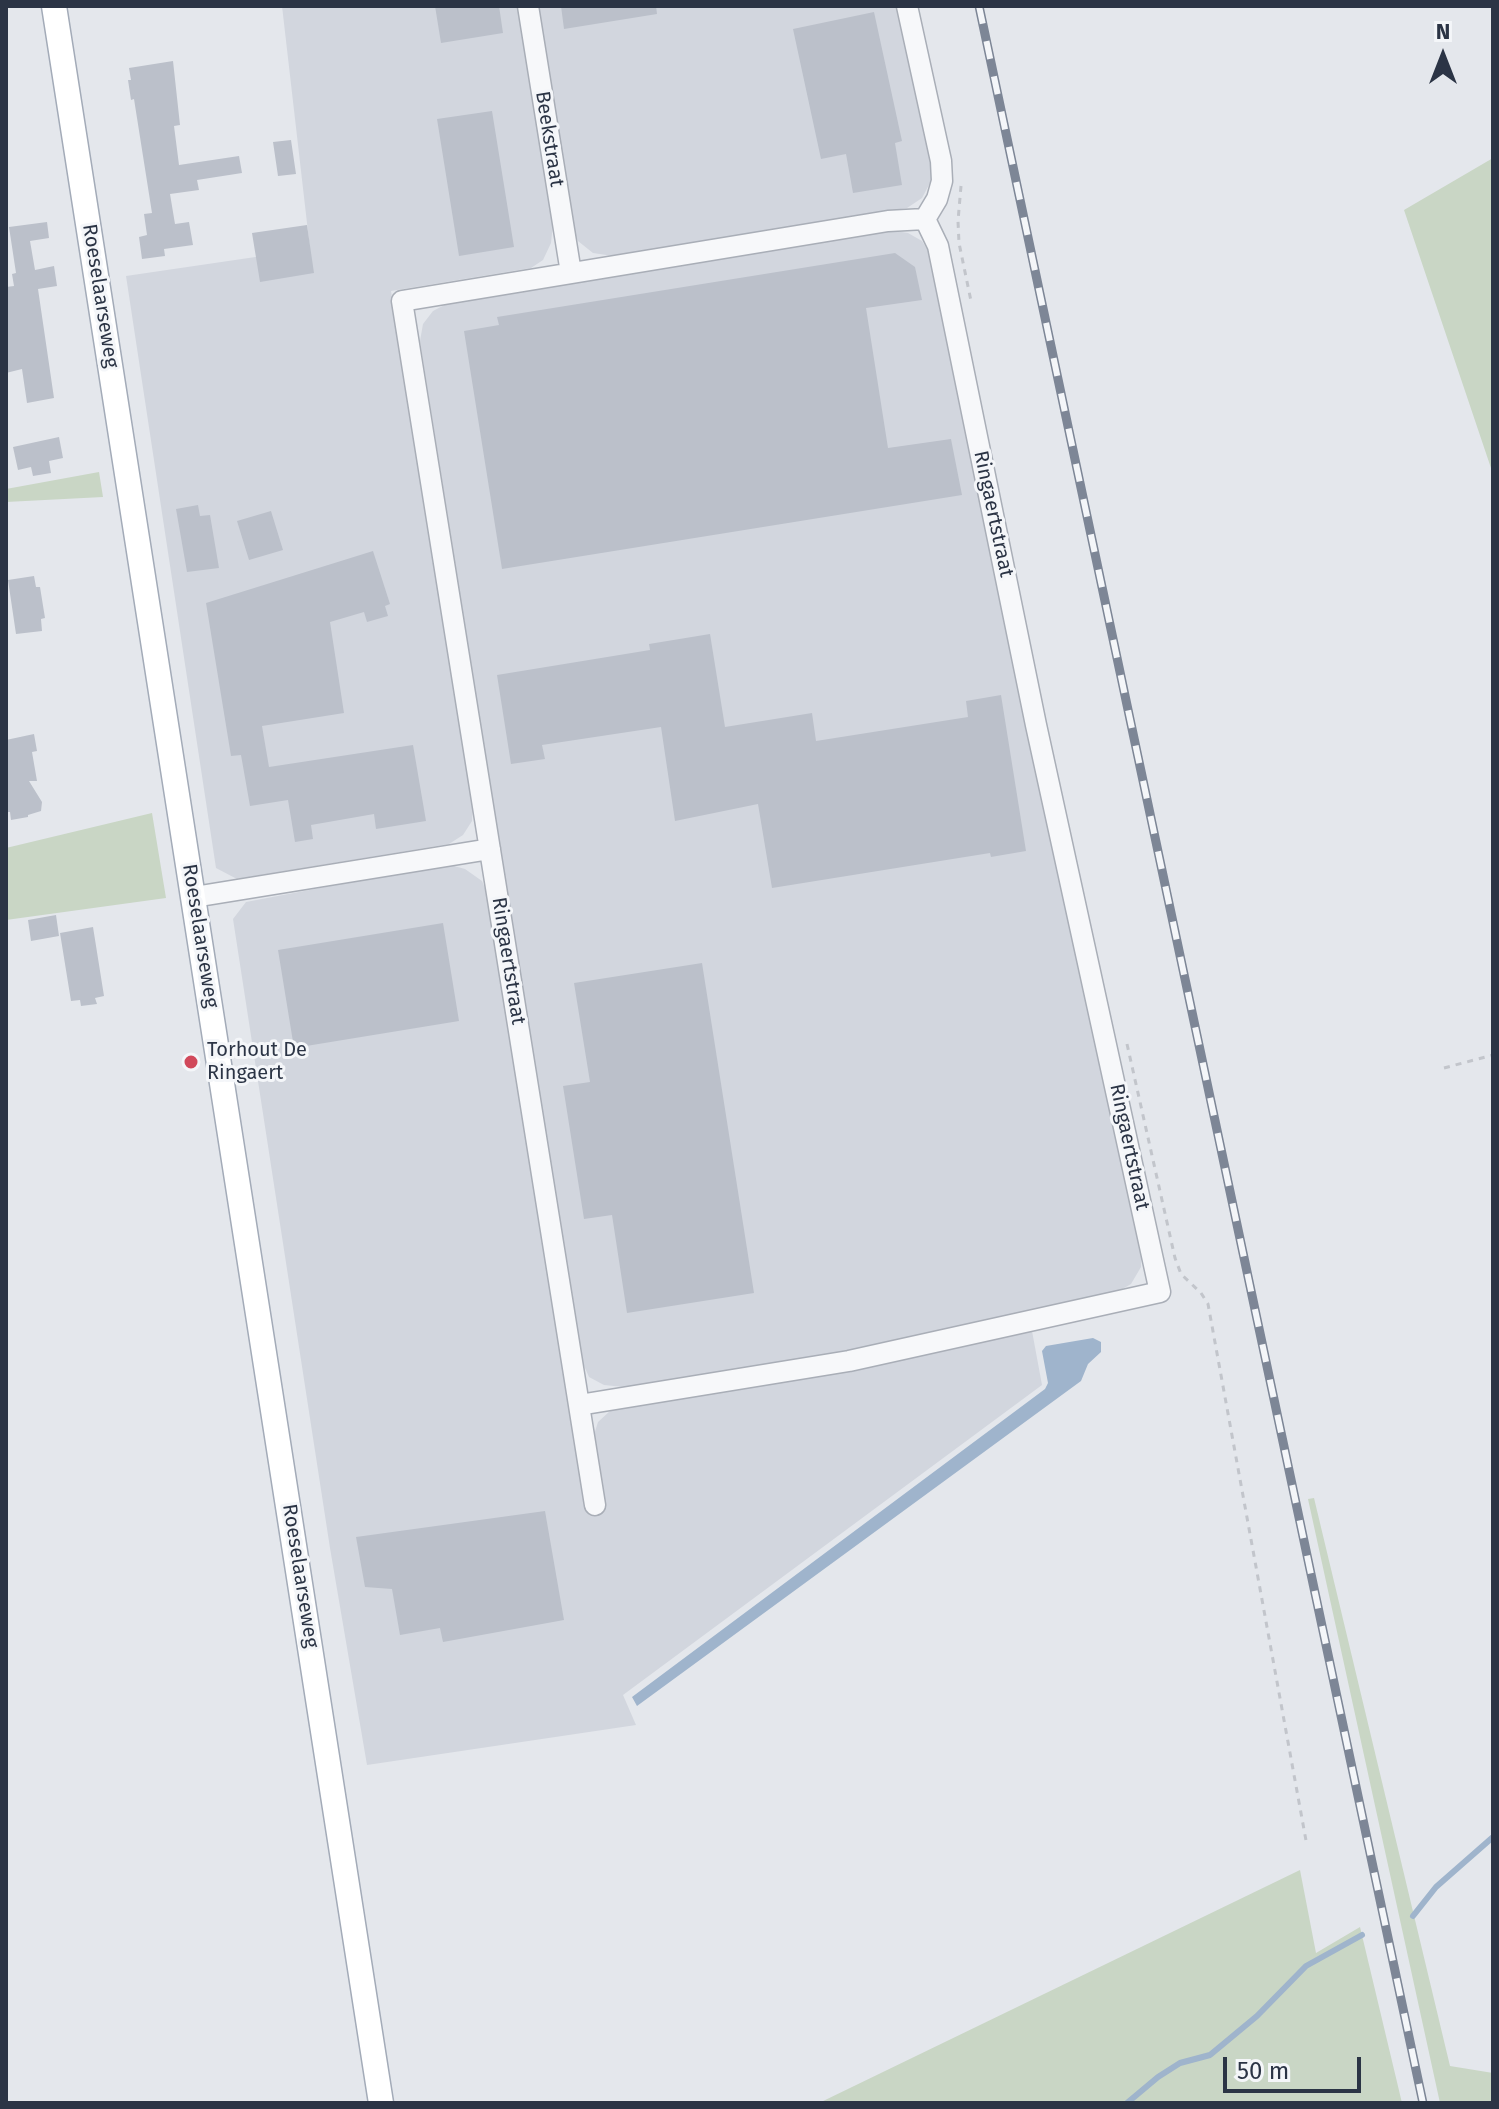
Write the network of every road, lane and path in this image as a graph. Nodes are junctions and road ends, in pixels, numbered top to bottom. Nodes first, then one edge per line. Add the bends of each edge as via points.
1 (54, 6) edge
2 (528, 6) edge
3 (907, 6) edge
4 (961, 178) dead end
5 (925, 219) junction
6 (571, 273) junction
7 (972, 305) dead end
8 (490, 849) junction
9 (194, 897) junction
10 (1127, 1044) dead end
11 (1493, 1055) edge
12 (1444, 1068) dead end
13 (579, 1405) junction
14 (595, 1505) dead end
15 (1307, 1846) dead end
16 (381, 2103) edge

1 - 9 main road, Roeselaarseweg
2 - 6 street, Beekstraat
3 - 5 street via 941,161 942,181
4 - 7 path via 959,243
5 - 6 street, Ringaertstraat
5 - 13 street, Ringaertstraat via 938,246 1160,1292 849,1361
6 - 8 street, Ringaertstraat via 402,301
8 - 9 street
8 - 13 street, Ringaertstraat
9 - 16 main road, Roeselaarseweg
10 - 15 path via 1175,1258 1181,1274 1208,1304
11 - 12 path
13 - 14 street, Ringaertstraat

